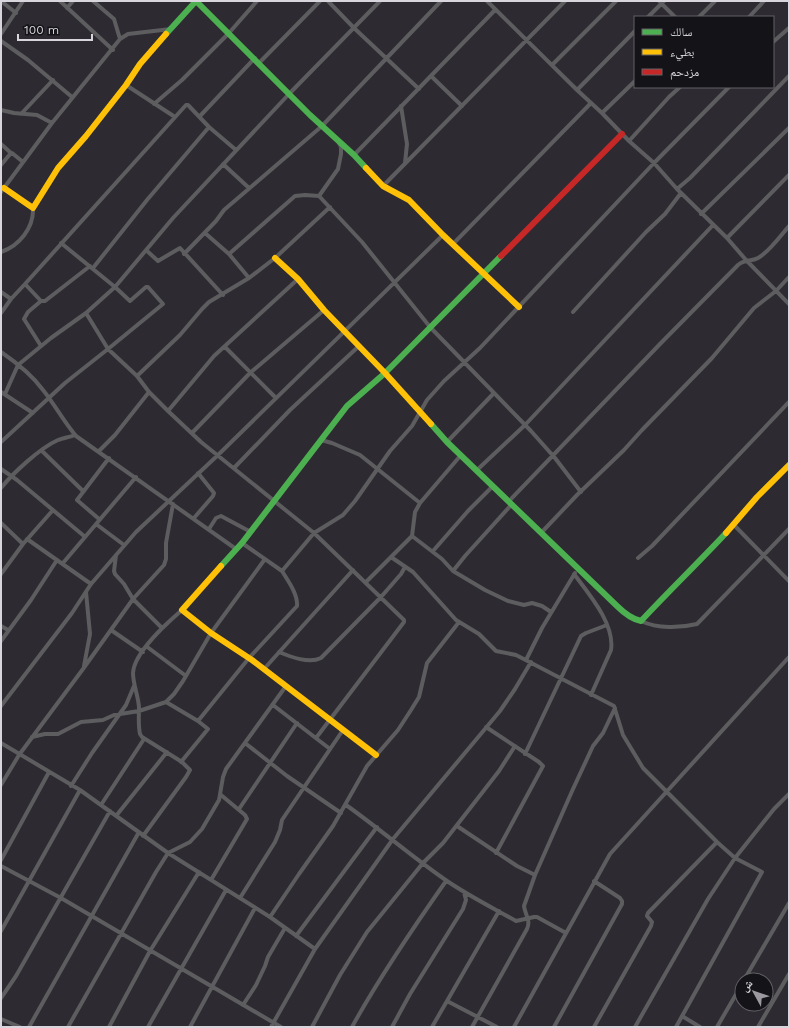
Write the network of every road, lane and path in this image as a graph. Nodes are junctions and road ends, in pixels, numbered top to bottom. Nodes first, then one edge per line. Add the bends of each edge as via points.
1 (1, 1) edge
2 (23, 1) edge
3 (60, 1) edge
4 (73, 1) edge
5 (93, 1) edge
6 (257, 1) edge
7 (320, 1) edge
8 (328, 1) edge
9 (380, 1) edge
10 (441, 1) edge
11 (487, 1) edge
12 (565, 1) edge
13 (616, 1) edge
14 (715, 1) edge
15 (764, 1) edge
16 (661, 2) edge
17 (67, 8) junction
18 (495, 10) junction
19 (16, 13) junction
20 (649, 16) edge
21 (674, 16) edge
22 (700, 16) edge
23 (750, 16) edge
24 (354, 28) junction
25 (789, 28) edge
26 (171, 29) junction
27 (634, 32) edge
28 (228, 33) junction
29 (1, 34) edge
30 (120, 39) junction
31 (526, 40) junction
32 (1, 41) edge
33 (774, 41) edge
34 (113, 50) junction
35 (386, 57) junction
36 (257, 61) junction
37 (552, 65) junction
38 (431, 76) junction
39 (789, 76) edge
40 (53, 80) junction
41 (634, 82) edge
42 (126, 85) junction
43 (419, 88) junction
44 (679, 88) edge
45 (727, 88) edge
46 (577, 90) junction
47 (289, 94) junction
48 (72, 97) junction
49 (591, 103) junction
50 (154, 104) junction
51 (401, 106) junction
52 (462, 106) junction
53 (1, 110) edge
54 (602, 113) junction
55 (21, 114) junction
56 (200, 116) junction
57 (174, 117) junction
58 (52, 123) junction
59 (322, 126) junction
60 (209, 127) junction
61 (789, 128) edge
62 (622, 134) junction
63 (337, 140) junction
64 (629, 141) junction
65 (1, 144) edge
66 (236, 150) junction
67 (11, 153) junction
68 (354, 155) junction
69 (23, 162) junction
70 (654, 163) junction
71 (223, 164) junction
72 (405, 164) junction
73 (1, 165) edge
74 (789, 175) edge
75 (383, 186) junction
76 (249, 188) junction
77 (677, 189) junction
78 (2, 190) edge
79 (681, 193) junction
80 (319, 196) junction
81 (330, 207) junction
82 (33, 208) junction
83 (701, 214) junction
84 (713, 225) junction
85 (789, 226) edge
86 (205, 233) junction
87 (443, 235) junction
88 (726, 238) junction
89 (61, 243) junction
90 (453, 244) junction
91 (146, 250) junction
92 (1, 252) edge
93 (184, 254) junction
94 (229, 254) junction
95 (275, 258) junction
96 (746, 260) junction
97 (91, 267) junction
98 (484, 273) junction
99 (789, 277) edge
100 (249, 278) junction
101 (298, 279) junction
102 (394, 283) junction
103 (25, 284) junction
104 (115, 287) junction
105 (776, 291) junction
106 (1, 292) edge
107 (223, 295) junction
108 (11, 299) junction
109 (41, 301) junction
110 (789, 304) edge
111 (519, 306) junction
112 (324, 310) junction
113 (573, 312) dead end
114 (1, 313) edge
115 (86, 313) junction
116 (430, 327) junction
117 (344, 330) junction
118 (41, 346) junction
119 (359, 346) junction
120 (225, 347) junction
121 (108, 349) junction
122 (1, 352) edge
123 (464, 362) junction
124 (18, 365) junction
125 (250, 373) junction
126 (385, 373) junction
127 (137, 376) junction
128 (149, 392) junction
129 (3, 393) edge
130 (494, 393) junction
131 (275, 397) junction
132 (49, 398) junction
133 (789, 402) edge
134 (168, 410) junction
135 (34, 412) junction
136 (419, 412) junction
137 (525, 425) junction
138 (192, 433) junction
139 (75, 435) junction
140 (321, 440) junction
141 (1, 442) edge
142 (447, 442) junction
143 (42, 451) junction
144 (99, 451) junction
145 (218, 455) junction
146 (461, 455) junction
147 (553, 455) junction
148 (109, 458) junction
149 (789, 466) edge
150 (234, 468) junction
151 (378, 468) junction
152 (1, 469) edge
153 (476, 470) junction
154 (198, 473) junction
155 (11, 476) junction
156 (136, 477) junction
157 (493, 486) junction
158 (1, 488) edge
159 (83, 491) junction
160 (582, 492) junction
161 (168, 500) junction
162 (274, 502) junction
163 (510, 502) junction
164 (173, 504) junction
165 (420, 504) junction
166 (52, 510) junction
167 (194, 518) junction
168 (100, 520) junction
169 (1, 524) edge
170 (96, 524) junction
171 (733, 524) junction
172 (209, 529) junction
173 (789, 529) edge
174 (249, 531) junction
175 (314, 533) junction
176 (541, 533) junction
177 (84, 536) junction
178 (412, 536) junction
179 (27, 539) junction
180 (242, 543) junction
181 (23, 544) junction
182 (124, 545) junction
183 (236, 549) junction
184 (432, 551) junction
185 (116, 554) junction
186 (764, 555) junction
187 (391, 557) junction
188 (638, 558) dead end
189 (265, 559) junction
190 (58, 560) junction
191 (63, 562) junction
192 (406, 567) junction
193 (578, 568) junction
194 (352, 570) junction
195 (282, 571) junction
196 (453, 571) junction
197 (1, 573) edge
198 (574, 574) junction
199 (789, 580) edge
200 (366, 582) junction
201 (91, 584) junction
202 (86, 591) junction
203 (381, 597) junction
204 (133, 599) junction
205 (182, 610) junction
206 (551, 612) junction
207 (641, 621) junction
208 (459, 622) junction
209 (607, 625) junction
210 (1, 626) edge
211 (162, 628) junction
212 (8, 630) junction
213 (111, 630) junction
214 (212, 633) junction
215 (1, 641) edge
216 (146, 646) junction
217 (142, 652) junction
218 (279, 652) junction
219 (789, 656) edge
220 (249, 658) junction
221 (526, 660) junction
222 (531, 662) junction
223 (84, 669) junction
224 (264, 669) junction
225 (186, 676) junction
226 (561, 679) junction
227 (135, 685) junction
228 (286, 686) junction
229 (591, 695) junction
230 (166, 702) junction
231 (273, 705) junction
232 (1, 706) edge
233 (615, 708) junction
234 (139, 710) junction
235 (119, 715) junction
236 (330, 720) junction
237 (198, 721) junction
238 (297, 723) junction
239 (486, 727) junction
240 (343, 730) junction
241 (32, 737) junction
242 (316, 738) junction
243 (144, 739) junction
244 (1, 743) edge
245 (245, 743) junction
246 (515, 746) junction
247 (330, 749) junction
248 (167, 752) junction
249 (525, 754) junction
250 (19, 755) junction
251 (376, 755) junction
252 (181, 762) junction
253 (270, 762) junction
254 (49, 772) junction
255 (1, 785) edge
256 (71, 786) junction
257 (304, 787) junction
258 (80, 790) junction
259 (667, 792) junction
260 (789, 794) edge
261 (220, 795) junction
262 (346, 804) junction
263 (101, 805) junction
264 (239, 809) junction
265 (110, 811) junction
266 (341, 813) junction
267 (116, 816) junction
268 (456, 826) junction
269 (377, 827) junction
270 (139, 832) junction
271 (143, 836) junction
272 (393, 839) junction
273 (717, 842) junction
274 (168, 853) junction
275 (496, 853) junction
276 (735, 858) junction
277 (1, 860) edge
278 (423, 863) junction
279 (1, 866) edge
280 (199, 872) junction
281 (535, 875) junction
282 (211, 880) junction
283 (29, 881) junction
284 (446, 881) junction
285 (594, 881) junction
286 (226, 890) junction
287 (464, 892) junction
288 (61, 898) junction
289 (240, 898) junction
290 (789, 903) edge
291 (255, 908) junction
292 (499, 911) junction
293 (91, 916) junction
294 (270, 917) junction
295 (528, 918) junction
296 (285, 928) junction
297 (1, 931) edge
298 (566, 933) junction
299 (121, 934) junction
300 (296, 936) junction
301 (315, 949) junction
302 (150, 951) junction
303 (181, 969) junction
304 (749, 972) edge
305 (789, 974) edge
306 (213, 988) junction
307 (1, 998) edge
308 (734, 998) edge
309 (447, 1001) junction
310 (243, 1005) junction
311 (478, 1016) junction
312 (682, 1016) junction
313 (1, 1019) edge
314 (272, 1025) edge
315 (20, 1027) edge
316 (29, 1027) edge
317 (68, 1027) edge
318 (109, 1027) edge
319 (148, 1027) edge
320 (190, 1027) edge
321 (281, 1027) edge
322 (312, 1027) edge
323 (352, 1027) edge
324 (392, 1027) edge
325 (432, 1027) edge
326 (472, 1027) edge
327 (497, 1027) edge
328 (514, 1027) edge
329 (554, 1027) edge
330 (594, 1027) edge
331 (636, 1027) edge
332 (676, 1027) edge
333 (700, 1027) edge
334 (717, 1027) edge
335 (758, 1027) edge

1 - 19 street
2 - 19 street
3 - 17 street
4 - 17 street
5 - 30 street via 114,19
6 - 28 street
7 - 36 street
8 - 24 street
9 - 24 street
10 - 35 street
11 - 18 street
12 - 31 street
13 - 37 street
14 - 22 street
15 - 23 street
16 - 20 street
16 - 21 street
17 - 34 street
18 - 31 street
18 - 38 street
19 - 29 street
24 - 35 street
24 - 47 street
25 - 33 street
26 - 28 street via 196,1
26 - 30 street via 128,34
26 - 42 street via 140,64
27 - 46 street
28 - 36 street
28 - 50 street via 182,80
30 - 34 street
31 - 37 street
31 - 52 street
32 - 40 street
34 - 48 street
35 - 43 street
35 - 59 street
36 - 47 street
36 - 56 street
37 - 46 street
38 - 43 street
38 - 52 street
39 - 77 street
40 - 48 street
40 - 55 street
41 - 54 street
42 - 50 street
42 - 82 street via 58,168
43 - 51 street
44 - 64 street
45 - 70 street
46 - 49 street
47 - 59 street
47 - 66 street
48 - 58 street
49 - 54 street
49 - 90 street
50 - 57 street
51 - 68 street
51 - 72 street via 407,144
52 - 72 street
53 - 55 street
54 - 62 street
55 - 58 street via 37,115
56 - 57 street via 187,104
56 - 60 street
57 - 89 street
58 - 69 street
59 - 63 street
59 - 76 street
60 - 66 street
60 - 97 street
61 - 83 street
62 - 64 street
62 - 98 street
63 - 68 street
63 - 80 street via 341,154 338,169
64 - 70 street
65 - 67 street
66 - 71 street
67 - 69 street
67 - 73 street
68 - 75 street
69 - 78 street
70 - 77 street
70 - 111 street
71 - 76 street
71 - 91 street
72 - 75 street
74 - 88 street
75 - 87 street via 409,200
76 - 86 street
77 - 79 street
78 - 82 street
79 - 83 street
79 - 113 street via 665,214
80 - 81 street
80 - 94 street via 295,196
81 - 95 street
81 - 102 street
82 - 92 street via 29,228 22,239 12,248
83 - 84 street
84 - 88 street
84 - 137 street
85 - 96 street via 766,252 758,258
86 - 93 street
86 - 94 street
87 - 90 street
87 - 102 street
88 - 96 street
89 - 97 street
89 - 103 street
90 - 98 street
91 - 93 street via 157,261 178,248
91 - 104 street
93 - 107 street
94 - 100 street
95 - 100 street
95 - 101 street
96 - 105 street
96 - 147 street via 703,300
97 - 104 street
97 - 109 street via 45,301
98 - 111 street
98 - 116 street
99 - 105 street
100 - 107 street
101 - 112 street
101 - 120 street
102 - 116 street
102 - 117 street
103 - 108 street
103 - 109 street
104 - 115 street
104 - 121 street via 130,301 148,287 164,304
105 - 110 street
105 - 160 street via 754,308 712,358
106 - 108 street
107 - 127 street via 209,302 180,335
108 - 114 street
109 - 118 street via 24,319
111 - 123 street
112 - 117 street
112 - 125 street
115 - 118 street
115 - 121 street
116 - 123 street
116 - 126 street
117 - 119 street
117 - 131 street
118 - 124 street
119 - 126 street
119 - 150 street via 290,410
120 - 125 street
120 - 134 street via 206,365
121 - 127 street
121 - 132 street
122 - 124 street
123 - 130 street
123 - 136 street via 444,381
124 - 129 street
124 - 132 street via 35,380
125 - 131 street
125 - 138 street
126 - 136 street
126 - 140 street via 348,406
127 - 128 street
128 - 134 street
128 - 144 street
129 - 135 street
130 - 137 street
130 - 142 street
131 - 145 street
132 - 135 street
132 - 139 street
133 - 188 street
134 - 138 street
135 - 141 street
136 - 142 street
136 - 151 street via 412,426
137 - 147 street
137 - 153 street
138 - 145 street
139 - 143 street via 57,440
139 - 144 street
140 - 151 street via 360,455
140 - 162 street
142 - 146 street
143 - 155 street
143 - 159 street
144 - 148 street
145 - 150 street
145 - 154 street
146 - 153 street
146 - 165 street
147 - 160 street
147 - 163 street
148 - 156 street
148 - 159 street
149 - 171 street via 757,496
150 - 162 street
151 - 165 street
151 - 175 street via 342,515
152 - 155 street
153 - 157 street
154 - 161 street
154 - 167 street via 213,494
155 - 158 street
155 - 166 street
156 - 161 street
156 - 168 street
157 - 163 street
157 - 184 street
159 - 168 street via 77,501
160 - 176 street
161 - 164 street
161 - 182 street
162 - 174 street
162 - 175 street
163 - 176 street
163 - 196 street
164 - 167 street
164 - 204 street via 165,562
165 - 178 street via 415,512
166 - 177 street
166 - 179 street
167 - 172 street
168 - 170 street
169 - 181 street
170 - 177 street
170 - 182 street
171 - 186 street
171 - 207 street
172 - 174 street via 216,518 221,516
172 - 183 street
173 - 186 street
174 - 180 street
175 - 194 street
175 - 195 street
176 - 193 street
177 - 191 street
178 - 184 street
178 - 187 street
179 - 181 street
179 - 190 street
180 - 183 street
180 - 189 street
181 - 197 street
182 - 185 street
183 - 205 street
184 - 196 street
185 - 201 street
185 - 204 street via 114,573
186 - 199 street
186 - 207 street via 697,624 683,627 650,625
187 - 192 street
187 - 200 street
189 - 195 street
189 - 214 street
190 - 191 street
190 - 212 street
191 - 201 street
192 - 203 street
192 - 208 street via 419,577
193 - 198 street
193 - 207 street via 628,616
194 - 200 street
194 - 218 street
195 - 220 street via 298,602 297,606
196 - 206 street via 508,601 524,605 532,602
198 - 206 street
198 - 209 street
200 - 203 street
201 - 202 street
202 - 223 street via 90,634
202 - 232 street
203 - 218 street via 322,658 313,661
203 - 236 street via 404,622
204 - 211 street
204 - 213 street
205 - 211 street
205 - 214 street
206 - 221 street
208 - 221 street via 479,634 496,651 512,653
208 - 251 street via 427,664 419,697 398,730
209 - 226 street via 581,636
209 - 229 street via 612,650
210 - 212 street
211 - 216 street
212 - 215 street
213 - 217 street
213 - 223 street
214 - 220 street
214 - 225 street
216 - 217 street
216 - 225 street
217 - 227 street via 134,665
218 - 224 street
219 - 259 street
220 - 224 street
220 - 237 street
221 - 222 street
222 - 226 street
222 - 239 street via 515,689
223 - 241 street
224 - 228 street
225 - 230 street
226 - 229 street
226 - 249 street
227 - 234 street
227 - 235 street
228 - 231 street
228 - 236 street
229 - 233 street via 610,703
230 - 234 street
230 - 237 street
231 - 238 street
231 - 245 street
233 - 259 street via 623,736 637,760
233 - 281 street via 603,733 593,746
234 - 235 street
234 - 243 street via 140,734
235 - 241 street via 81,722 58,734
235 - 256 street
236 - 240 street
236 - 242 street
237 - 252 street via 207,728 207,731
238 - 242 street
238 - 253 street
239 - 246 street
239 - 272 street
240 - 247 street
240 - 251 street
241 - 250 street
242 - 247 street
243 - 248 street
243 - 263 street
244 - 250 street
245 - 253 street
245 - 261 street via 224,773
246 - 249 street
246 - 268 street
247 - 257 street
248 - 252 street
248 - 267 street
249 - 275 street via 542,764 542,769
250 - 254 street
250 - 255 street
251 - 262 street via 363,772
252 - 271 street via 189,768 189,772
253 - 257 street
253 - 264 street
254 - 256 street
254 - 277 street
256 - 258 street
257 - 266 street
257 - 289 street via 282,820 275,842
258 - 263 street
258 - 283 street
259 - 273 street
259 - 285 street via 610,854
260 - 276 street
261 - 264 street
261 - 274 street via 218,804 202,829 190,842
262 - 266 street
262 - 269 street
263 - 265 street
264 - 282 street via 246,817 246,821
265 - 267 street
265 - 288 street
266 - 294 street
267 - 270 street
268 - 275 street
268 - 278 street
269 - 272 street
269 - 300 street
270 - 271 street
270 - 293 street
271 - 274 street
272 - 278 street
272 - 301 street
273 - 276 street
273 - 330 street via 648,913 651,926
274 - 280 street
274 - 299 street
275 - 281 street
276 - 312 street via 762,872
276 - 331 street via 693,923
278 - 284 street
278 - 322 street via 356,948
279 - 283 street
280 - 282 street
280 - 302 street
281 - 295 street via 524,906
282 - 286 street
283 - 288 street
283 - 297 street
284 - 287 street
284 - 323 street via 399,948
285 - 298 street
285 - 329 street via 620,898 622,904
286 - 289 street
286 - 303 street
287 - 292 street
287 - 324 street via 466,900 463,909
288 - 293 street
288 - 307 street
289 - 291 street
290 - 304 street
291 - 294 street
291 - 306 street
292 - 295 street via 516,921
292 - 309 street
293 - 299 street
293 - 316 street
294 - 296 street
295 - 298 street via 538,917
295 - 311 street via 530,924
296 - 300 street
296 - 310 street
298 - 328 street
299 - 302 street
299 - 317 street
300 - 301 street
301 - 314 street
302 - 303 street
302 - 318 street
303 - 306 street
303 - 319 street
305 - 335 street
306 - 310 street
306 - 320 street
308 - 334 street
309 - 311 street
309 - 325 street
310 - 314 street
311 - 326 street
311 - 327 street
312 - 332 street
312 - 333 street
313 - 315 street
314 - 321 street

